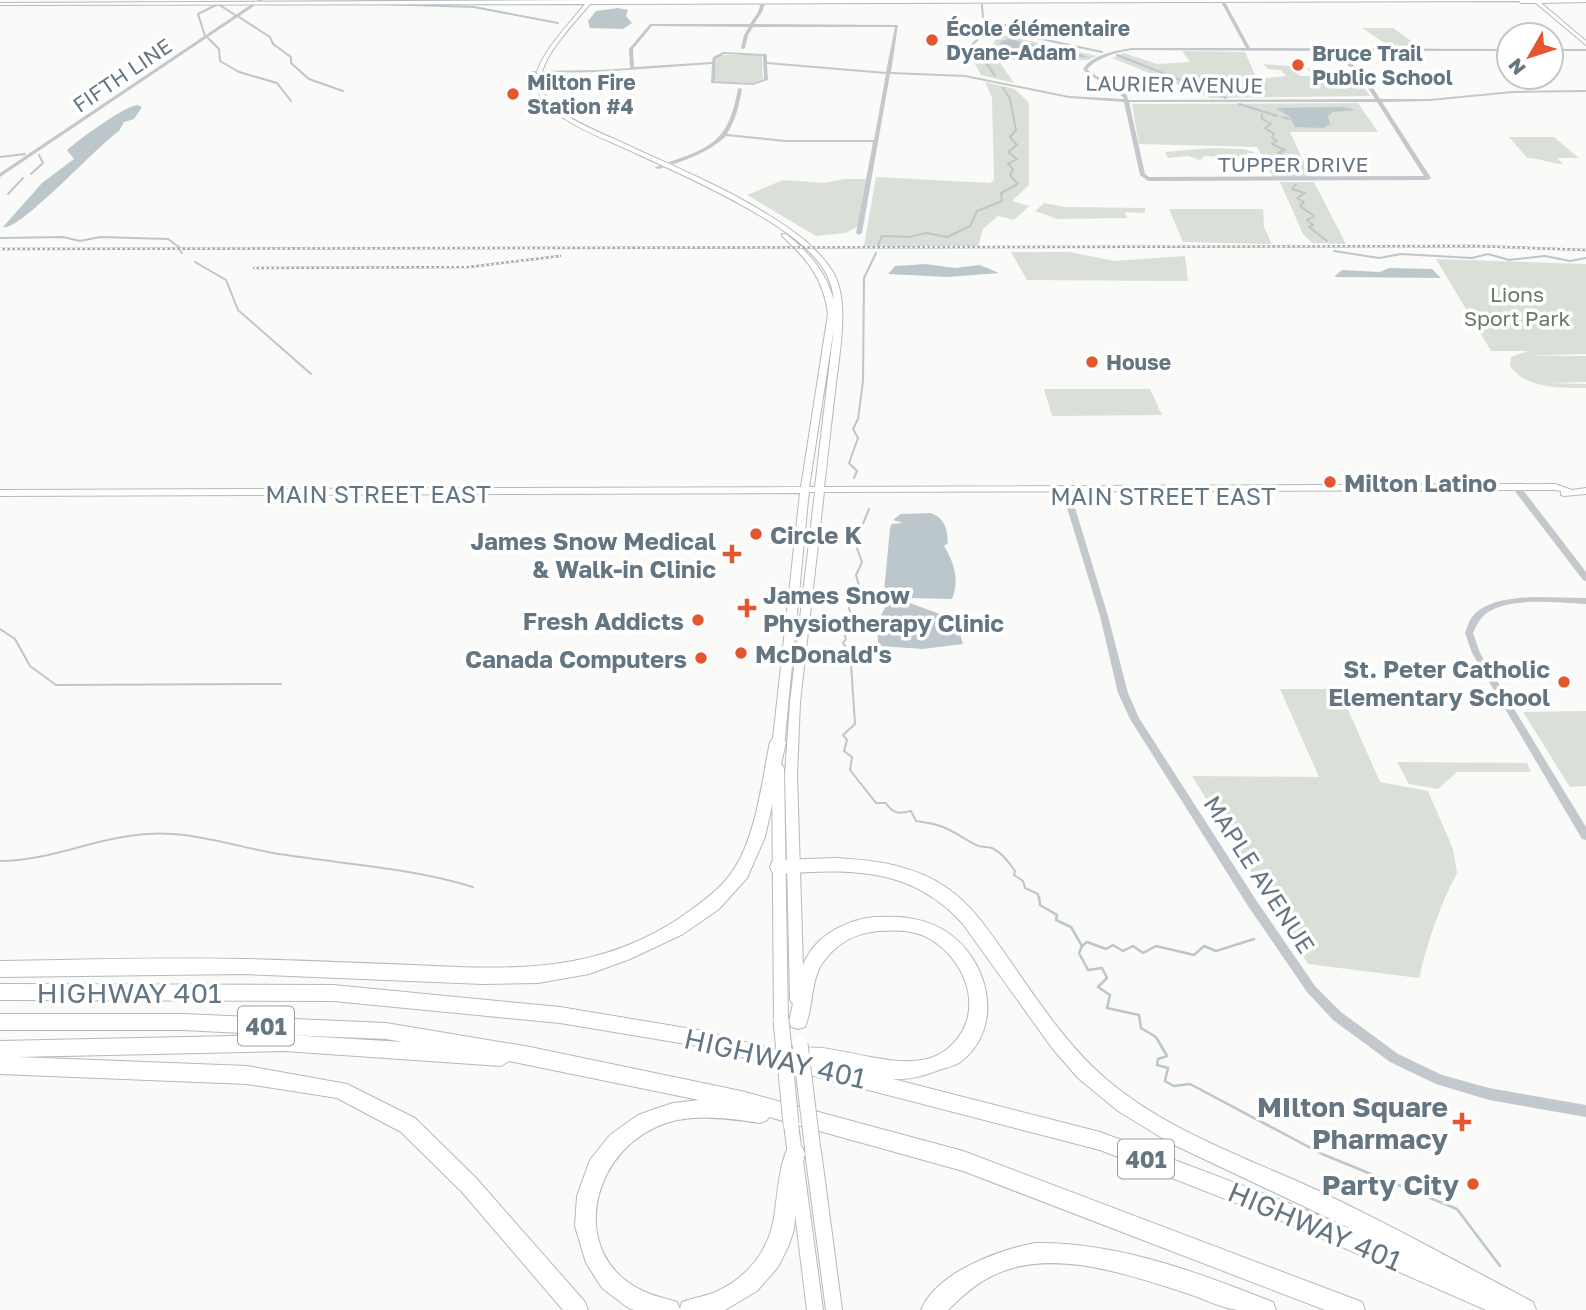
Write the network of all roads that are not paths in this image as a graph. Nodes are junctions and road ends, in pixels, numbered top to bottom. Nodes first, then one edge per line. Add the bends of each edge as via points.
1 (1527, 0) edge
2 (260, 1) edge
3 (902, 1) edge
4 (1539, 1) edge
5 (1586, 1) edge
6 (586, 2) edge
7 (761, 2) edge
8 (975, 2) edge
9 (985, 2) edge
10 (1225, 2) edge
11 (0, 4) edge
12 (751, 26) junction
13 (1586, 46) edge
14 (743, 48) junction
15 (1565, 48) edge
16 (1249, 50) junction
17 (1336, 50) junction
18 (1495, 50) edge
19 (733, 53) junction
20 (753, 53) junction
21 (713, 66) junction
22 (767, 66) junction
23 (632, 68) junction
24 (535, 72) junction
25 (889, 73) junction
26 (731, 84) junction
27 (750, 84) junction
28 (740, 89) junction
29 (1586, 91) edge
30 (1379, 100) junction
31 (1127, 101) junction
32 (726, 135) junction
33 (876, 141) junction
34 (660, 166) junction
35 (0, 175) edge
36 (859, 233) dead end
37 (1520, 491) junction
38 (1586, 491) edge
39 (1066, 492) junction
40 (0, 493) edge
41 (809, 494) junction
42 (1586, 578) edge
43 (1586, 601) edge
44 (778, 742) junction
45 (1586, 836) edge
46 (785, 867) junction
47 (0, 969) edge
48 (0, 992) edge
49 (790, 1020) junction
50 (0, 1022) edge
51 (0, 1049) edge
52 (765, 1055) junction
53 (530, 1056) junction
54 (0, 1065) edge
55 (1586, 1111) edge
56 (861, 1133) junction
57 (804, 1152) junction
58 (577, 1310) edge
59 (668, 1310) edge
60 (690, 1310) edge
61 (815, 1310) edge
62 (834, 1310) edge
63 (932, 1310) edge
64 (1265, 1310) edge
65 (1354, 1310) edge
66 (1511, 1310) edge
67 (1525, 1310) edge

1 - 10 main road
2 - 6 main road
2 - 11 main road
2 - 35 street, FIFTH LINE
3 - 7 main road
3 - 8 main road
4 - 5 main road
4 - 10 main road
4 - 13 main road
6 - 7 main road
6 - 24 main road
7 - 8 main road
7 - 12 street
8 - 9 main road
9 - 10 main road
10 - 16 street
12 - 14 street
12 - 23 street via 649,26 631,49
12 - 25 street via 895,25
13 - 15 street
14 - 19 street
14 - 20 street
16 - 17 street
16 - 31 street via 1132,49 1116,51 1086,67 1088,74 1122,92
17 - 18 street
17 - 30 street
19 - 20 street
19 - 21 street via 717,55
20 - 22 street via 766,55
21 - 23 street
21 - 26 street via 713,82
22 - 25 street, LAURIER AVENUE
22 - 27 street via 766,81
23 - 24 street
24 - 34 main road via 533,91 551,113
25 - 31 street, LAURIER AVENUE via 973,77 1075,98
25 - 33 street
26 - 27 street
26 - 28 street
27 - 28 street
28 - 32 street via 736,118
29 - 30 street, LAURIER AVENUE
30 - 31 street, LAURIER AVENUE
30 - 31 street, TUPPER DRIVE via 1428,178 1148,179 1143,175
32 - 33 street via 776,141
32 - 34 street via 699,152
33 - 36 street
34 - 41 main road via 762,219 790,240 821,274 832,314
34 - 41 main road via 766,215 806,244 830,274 839,304 837,336
37 - 38 main road, MAIN STREET EAST
37 - 39 main road, MAIN STREET EAST
37 - 42 street
39 - 41 main road, MAIN STREET EAST
39 - 55 street, MAPLE AVENUE via 1123,693 1135,719 1311,989 1360,1035 1424,1073 1481,1092
40 - 41 main road, MAIN STREET EAST
41 - 44 main road
41 - 46 main road
43 - 45 street via 1495,605 1477,615 1469,633 1476,653
44 - 46 main road
44 - 47 highway via 757,838 740,873 713,904 677,929 589,966 538,975 483,976 242,965
46 - 49 main road
46 - 67 highway via 870,866 930,885 972,919 1051,1030 1098,1083 1137,1114 1183,1142 1323,1204
48 - 52 highway, HIGHWAY 401 / 401 via 333,993 560,1015 698,1038
49 - 52 highway via 815,958 835,938 869,924 909,924 944,938 968,961 980,990 980,1010 969,1039 952,1056 929,1067 890,1071 835,1059
49 - 57 main road, bridge via 800,1044
49 - 57 main road, bridge via 791,1124
50 - 53 highway, 401 via 183,1022 386,1031
51 - 53 highway, 401 via 285,1043
52 - 66 highway, HIGHWAY 401 / 401 via 1100,1141 1292,1214
53 - 56 highway, HIGHWAY 401 / 401 via 741,1100
54 - 58 highway via 247,1075 341,1090 408,1125 469,1185
56 - 59 highway via 746,1111 707,1109 655,1118 619,1140 589,1186 587,1240 595,1261 615,1287 644,1304
56 - 65 highway, HIGHWAY 401 / 401 via 963,1161
57 - 60 highway via 786,1178 782,1231 768,1263 734,1295
57 - 61 main road
57 - 62 main road
63 - 64 highway via 975,1272 1001,1260 1073,1251 1220,1292

